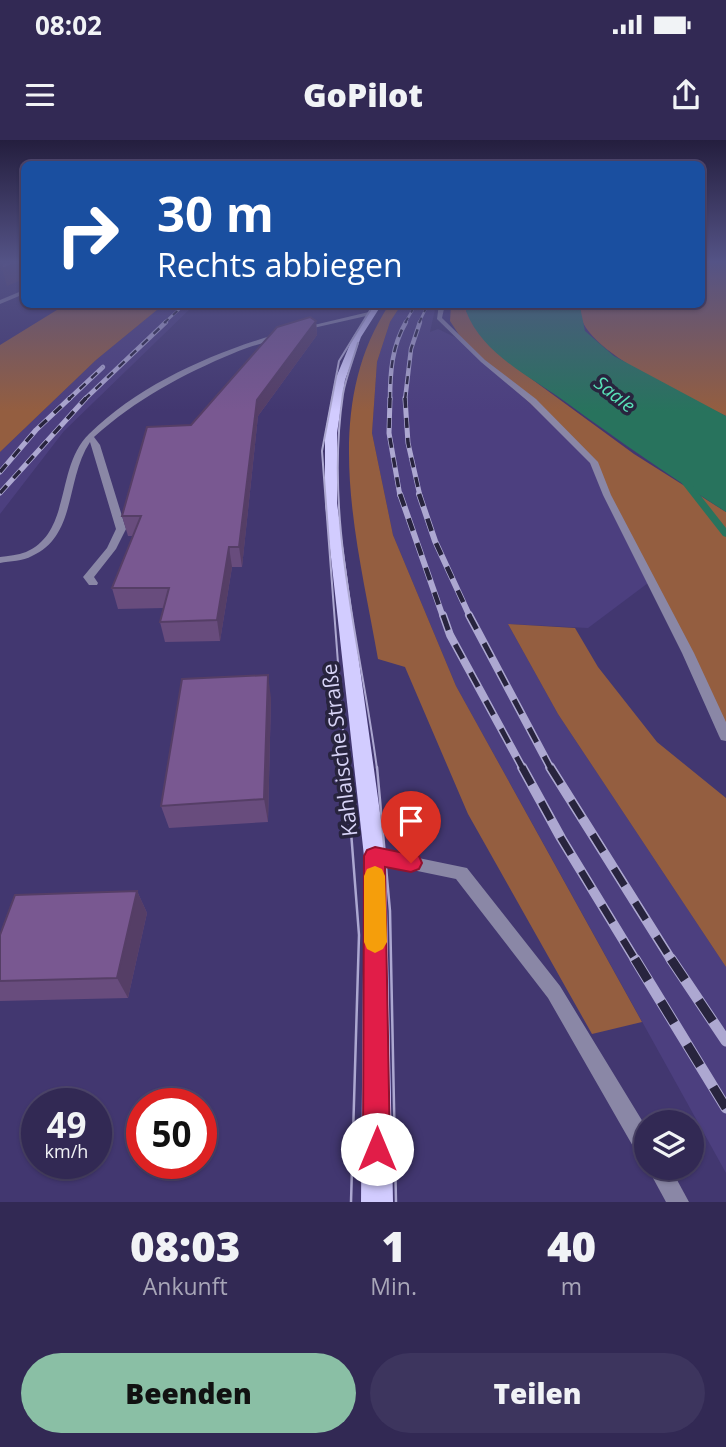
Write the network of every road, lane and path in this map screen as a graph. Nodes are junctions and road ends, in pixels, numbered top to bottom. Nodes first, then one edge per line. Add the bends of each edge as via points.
1 (366, 312) edge
2 (374, 312) edge
3 (441, 312) edge
4 (90, 437) junction
5 (4, 560) edge
6 (93, 583) dead end
7 (726, 736) edge
8 (375, 856) junction
9 (634, 1127) edge
10 (665, 1180) edge
11 (377, 1202) edge
12 (678, 1202) edge

1 - 4 street via 270,337 209,360 150,394
2 - 8 main road, Kahlaische Straße via 357,337 340,380 331,433 331,503
3 - 7 lane via 439,318 482,361 533,401 594,462
4 - 5 street via 74,462 57,530 32,552
4 - 6 street via 121,523 115,543 88,577
8 - 9 street via 461,873 554,992
8 - 11 main road, Kahlaische Straße
10 - 12 street

